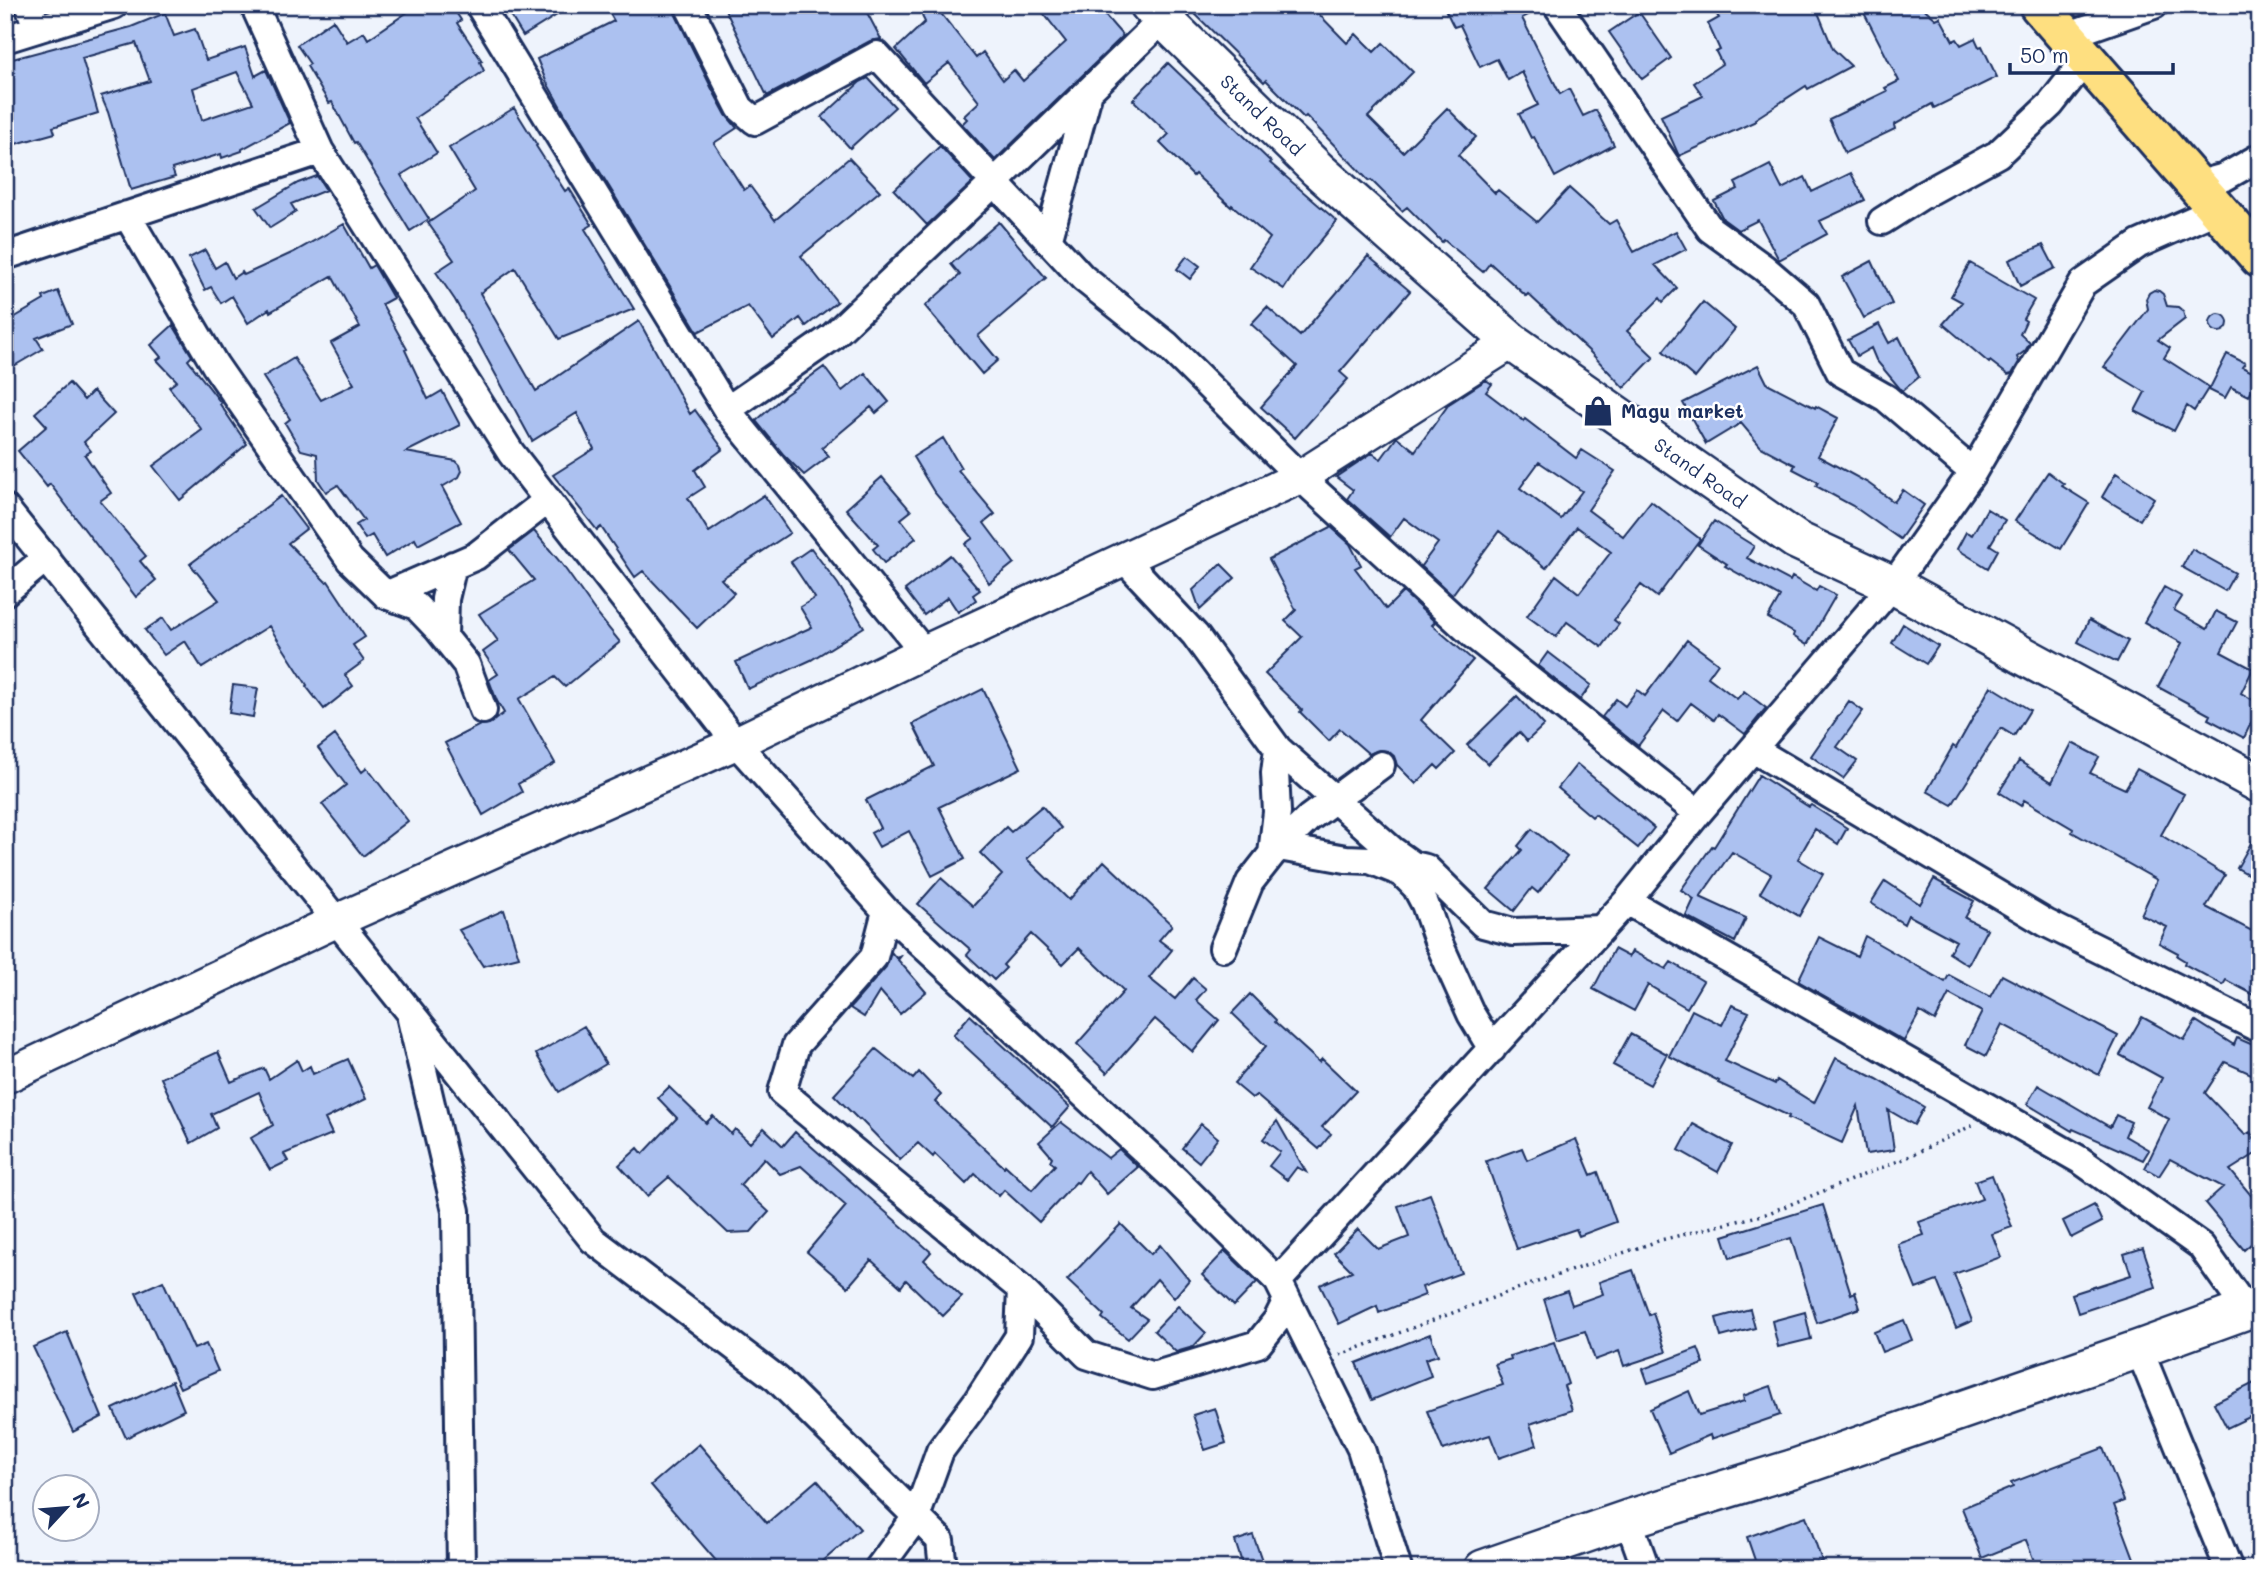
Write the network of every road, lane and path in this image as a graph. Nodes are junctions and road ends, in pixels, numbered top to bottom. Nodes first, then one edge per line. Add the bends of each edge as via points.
1 (114, 5) edge
2 (254, 5) edge
3 (479, 5) edge
4 (688, 5) edge
5 (1556, 5) edge
6 (2039, 5) edge
7 (2154, 5) edge
8 (1156, 12) edge
9 (33, 17) edge
10 (5, 39) edge
11 (2076, 47) junction
12 (1089, 91) junction
13 (320, 151) junction
14 (2260, 157) edge
15 (996, 181) junction
16 (2206, 197) junction
17 (127, 215) junction
18 (1882, 221) dead end
19 (1048, 241) junction
20 (5, 256) edge
21 (2260, 258) edge
22 (1512, 341) junction
23 (727, 410) junction
24 (1973, 472) junction
25 (1300, 477) junction
26 (548, 500) junction
27 (5, 508) edge
28 (46, 558) junction
29 (1124, 559) junction
30 (453, 565) junction
31 (1893, 585) junction
32 (5, 592) edge
33 (386, 595) junction
34 (444, 636) junction
35 (924, 652) junction
36 (483, 710) dead end
37 (736, 743) junction
38 (1278, 749) junction
39 (1753, 749) junction
40 (1381, 765) dead end
41 (2260, 784) edge
42 (1333, 799) junction
43 (1698, 813) junction
44 (1276, 850) junction
45 (1627, 901) junction
46 (887, 911) junction
47 (336, 921) junction
48 (1601, 929) junction
49 (1223, 948) dead end
50 (410, 1012) junction
51 (2260, 1029) edge
52 (1492, 1049) junction
53 (5, 1077) edge
54 (1997, 1113) junction
55 (1021, 1289) junction
56 (1282, 1290) junction
57 (2253, 1308) edge
58 (2139, 1349) junction
59 (1318, 1363) junction
60 (916, 1517) junction
61 (1629, 1519) junction
62 (461, 1569) edge
63 (878, 1569) edge
64 (943, 1569) edge
65 (1398, 1569) edge
66 (1483, 1569) edge
67 (1646, 1569) edge
68 (2229, 1569) edge

1 - 9 street
2 - 13 street
3 - 23 street
4 - 15 street via 740,108 755,121 877,55
5 - 24 street via 1710,229 1806,304 1840,372 1886,398
6 - 11 highway
7 - 11 street
8 - 12 street
8 - 22 main road, Stand Road via 1318,170
9 - 10 street
11 - 16 highway
11 - 18 street via 2051,104 1998,154
12 - 15 street
12 - 19 street
13 - 17 street
13 - 26 street via 511,453
14 - 16 street via 2225,177
15 - 19 street
15 - 23 street via 832,337
16 - 21 highway
16 - 24 street via 2083,283
17 - 20 street
17 - 33 street via 215,365 349,559
19 - 25 street via 1083,278 1167,345
22 - 25 street
22 - 31 main road, Stand Road via 1796,540
23 - 35 street
24 - 31 street
25 - 29 street
25 - 43 street via 1473,635
26 - 30 street via 476,556
26 - 37 street
27 - 28 street
28 - 32 street
28 - 47 street
29 - 35 street
29 - 38 street via 1195,635
30 - 33 street
30 - 34 street via 445,599
31 - 39 street
31 - 41 main road, Stand Road
33 - 34 street via 416,606
34 - 36 street via 466,664
35 - 37 street
37 - 46 street
37 - 47 street
38 - 42 street
38 - 44 street
39 - 43 street
39 - 51 street via 2046,923
40 - 42 street
42 - 44 street
42 - 48 street via 1392,850 1426,868 1483,924 1513,932
43 - 45 street
44 - 49 street via 1250,882
44 - 52 street via 1370,860 1402,873 1425,904 1471,1014
45 - 48 street
45 - 54 street
46 - 55 street via 874,957 796,1045 782,1092
46 - 56 street via 1176,1180
47 - 50 street
47 - 53 street
48 - 52 street
50 - 60 street via 593,1240 777,1379
50 - 62 street via 456,1211
52 - 56 street
54 - 57 street via 2080,1160 2201,1246
54 - 59 path via 1906,1158 1766,1214 1661,1240
55 - 56 street via 1087,1355 1153,1376 1258,1344 1277,1320
55 - 60 street via 1019,1336 940,1451
56 - 59 street
57 - 58 main road
58 - 61 main road via 1792,1469
58 - 68 street
59 - 65 street via 1361,1449
60 - 63 street
60 - 64 street via 940,1540
61 - 66 main road
61 - 67 street

